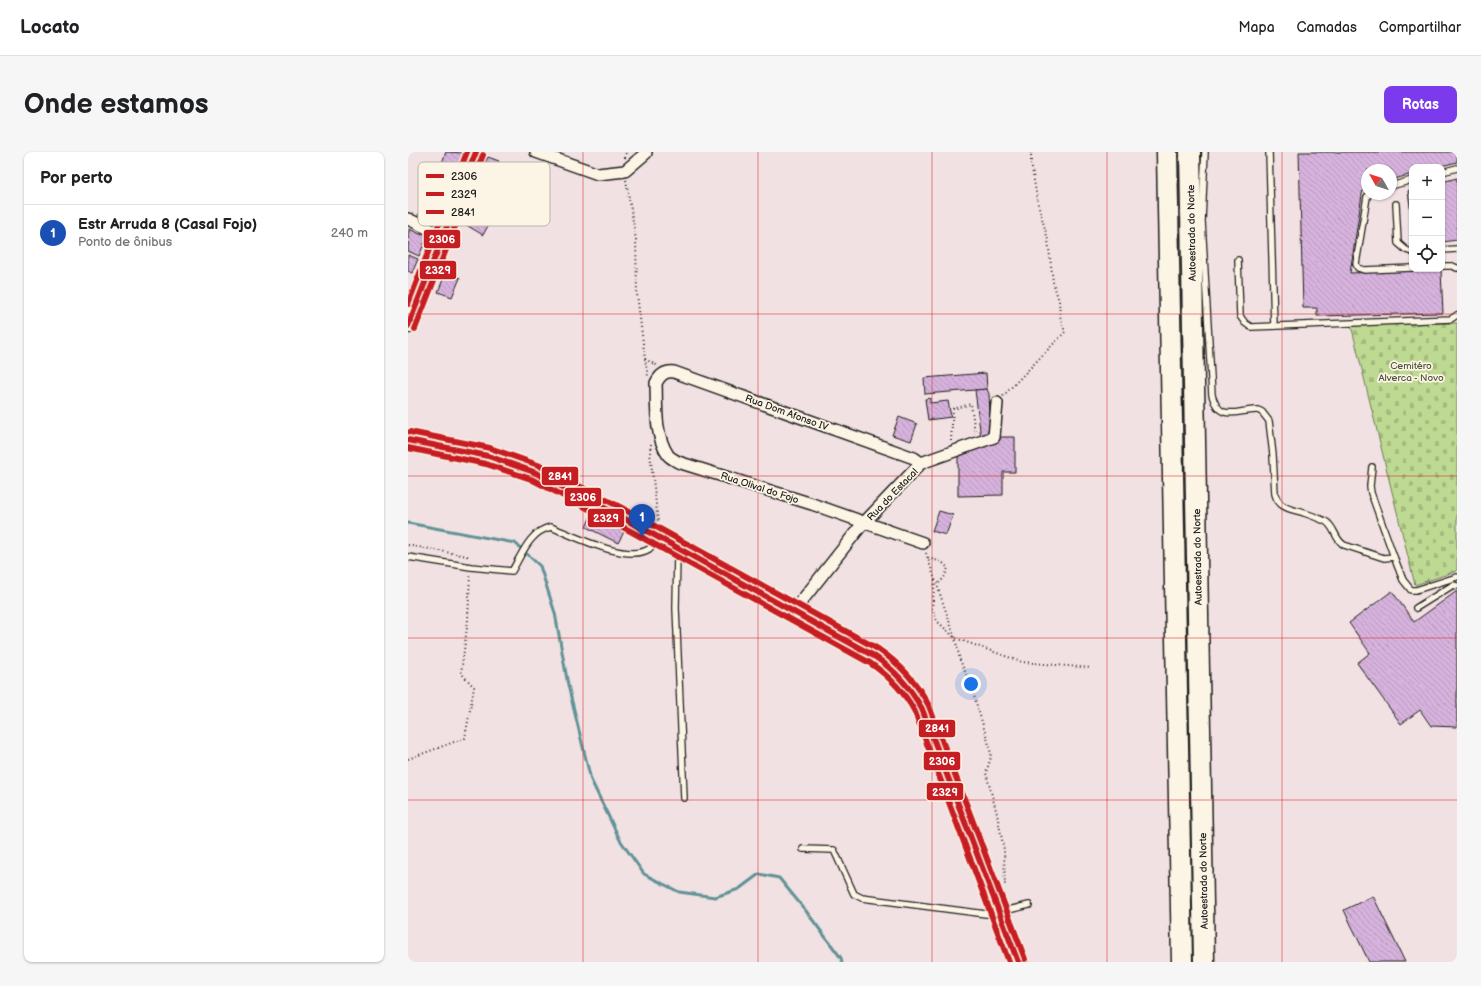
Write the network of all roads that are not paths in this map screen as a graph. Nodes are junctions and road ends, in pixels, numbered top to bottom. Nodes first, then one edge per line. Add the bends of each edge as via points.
1 (476, 152) edge
2 (536, 152) edge
3 (1167, 152) edge
4 (1190, 152) edge
5 (1205, 152) edge
6 (1269, 152) edge
7 (646, 153) edge
8 (472, 162) edge
9 (1457, 168) edge
10 (1445, 171) edge
11 (1409, 181) edge
12 (1397, 184) edge
13 (1367, 200) edge
14 (1396, 204) dead end
15 (408, 220) edge
16 (418, 224) edge
17 (422, 226) edge
18 (448, 226) edge
19 (444, 236) junction
20 (1457, 249) edge
21 (1445, 250) edge
22 (1409, 251) edge
23 (1238, 260) dead end
24 (1445, 266) edge
25 (1409, 268) edge
26 (1457, 268) edge
27 (1457, 315) edge
28 (408, 326) edge
29 (1274, 326) junction
30 (656, 383) joint
31 (997, 403) road end
32 (408, 440) edge
33 (922, 463) junction
34 (1372, 467) dead end
35 (865, 522) junction
36 (658, 537) junction
37 (923, 543) road end
38 (677, 547) junction
39 (408, 557) edge
40 (1394, 557) junction
41 (1457, 577) edge
42 (1457, 586) edge
43 (1416, 608) dead end
44 (793, 612) junction
45 (684, 798) dead end
46 (803, 849) dead end
47 (1029, 905) dead end
48 (1005, 911) junction
49 (1018, 962) edge
50 (1182, 962) edge
51 (1204, 962) edge

1 - 8 street
2 - 7 street via 598,174 625,171
3 - 50 highway
4 - 51 highway, Autoestrada do Norte
5 - 40 lane via 1202,221 1212,395 1216,407 1233,414 1258,410 1266,416 1269,421 1273,455 1275,494 1279,504 1329,524 1344,545 1384,558
6 - 29 lane
9 - 10 lane
11 - 12 lane
13 - 25 lane via 1356,264 1358,268
14 - 22 lane via 1398,243
15 - 16 street
17 - 19 street
18 - 19 street
19 - 28 street
20 - 21 lane
23 - 29 lane via 1240,316 1251,326
24 - 26 lane
27 - 29 lane via 1451,319
30 - 33 street, Rua Dom Afonso IV via 664,373 674,372 907,455
30 - 35 street, Rua Olival do Fojo via 657,425 668,456 678,462
31 - 33 street, Rua do Estacal via 994,437
32 - 36 main road via 464,450 534,472
33 - 35 street, Rua do Estacal
34 - 40 lane via 1371,493
35 - 37 street, Rua Olival do Fojo
35 - 44 street, Rua do Estacal
36 - 38 main road
36 - 39 lane via 652,547 636,552 613,550 551,527 545,528 528,543 512,571
38 - 44 main road
38 - 45 lane via 676,608
40 - 41 lane via 1403,580 1411,590
42 - 43 lane via 1453,585
44 - 48 main road via 884,662 901,676 912,690
46 - 48 lane via 834,850 850,888 857,897 986,914
47 - 48 lane
48 - 49 main road

